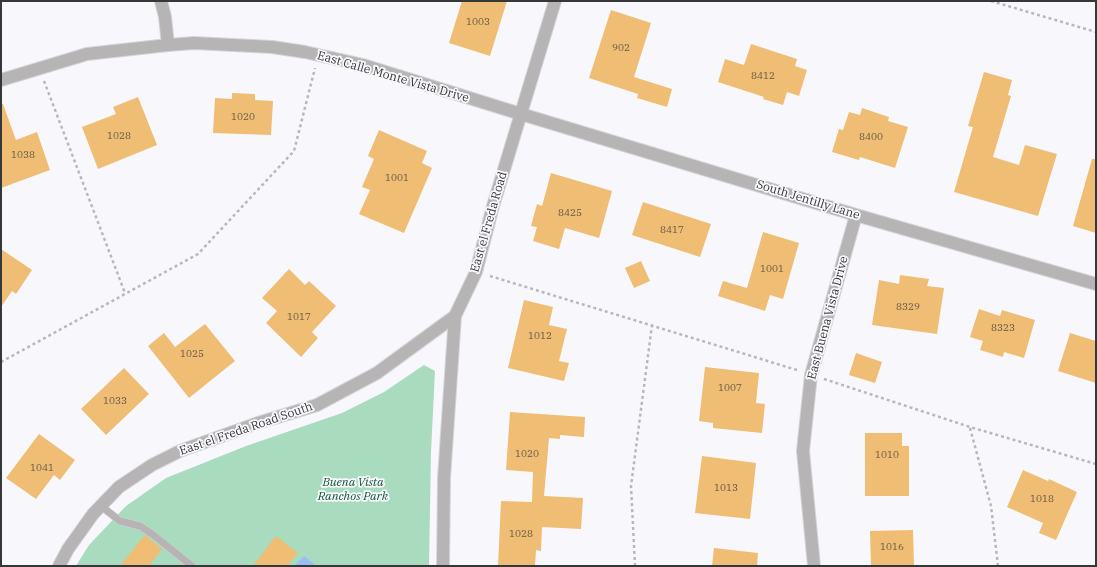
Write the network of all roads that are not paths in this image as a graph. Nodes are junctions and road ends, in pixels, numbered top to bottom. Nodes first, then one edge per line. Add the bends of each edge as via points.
1 (161, 1) edge
2 (555, 1) edge
3 (168, 45) junction
4 (1, 80) edge
5 (521, 114) junction
6 (856, 215) junction
7 (1096, 284) edge
8 (455, 316) junction
9 (101, 506) junction
10 (58, 566) edge
11 (192, 566) edge
12 (443, 566) edge
13 (814, 566) edge

1 - 3 street
2 - 5 street, East el Freda Road
3 - 4 street, East Calle Monte Vista Drive via 87,54
3 - 5 street, East Calle Monte Vista Drive via 194,43 272,47 318,55 363,65
5 - 6 street, South Jentilly Lane
5 - 8 street, East el Freda Road via 476,272
6 - 7 street, South Jentilly Lane
6 - 13 street, East Buena Vista Drive via 811,375 803,451
8 - 9 street, East el Freda Road South via 377,373 317,404 180,451 152,465 119,487
8 - 12 street, East el Freda Road via 444,478
9 - 10 street, East el Freda Road South
9 - 11 lane via 120,521 140,526

